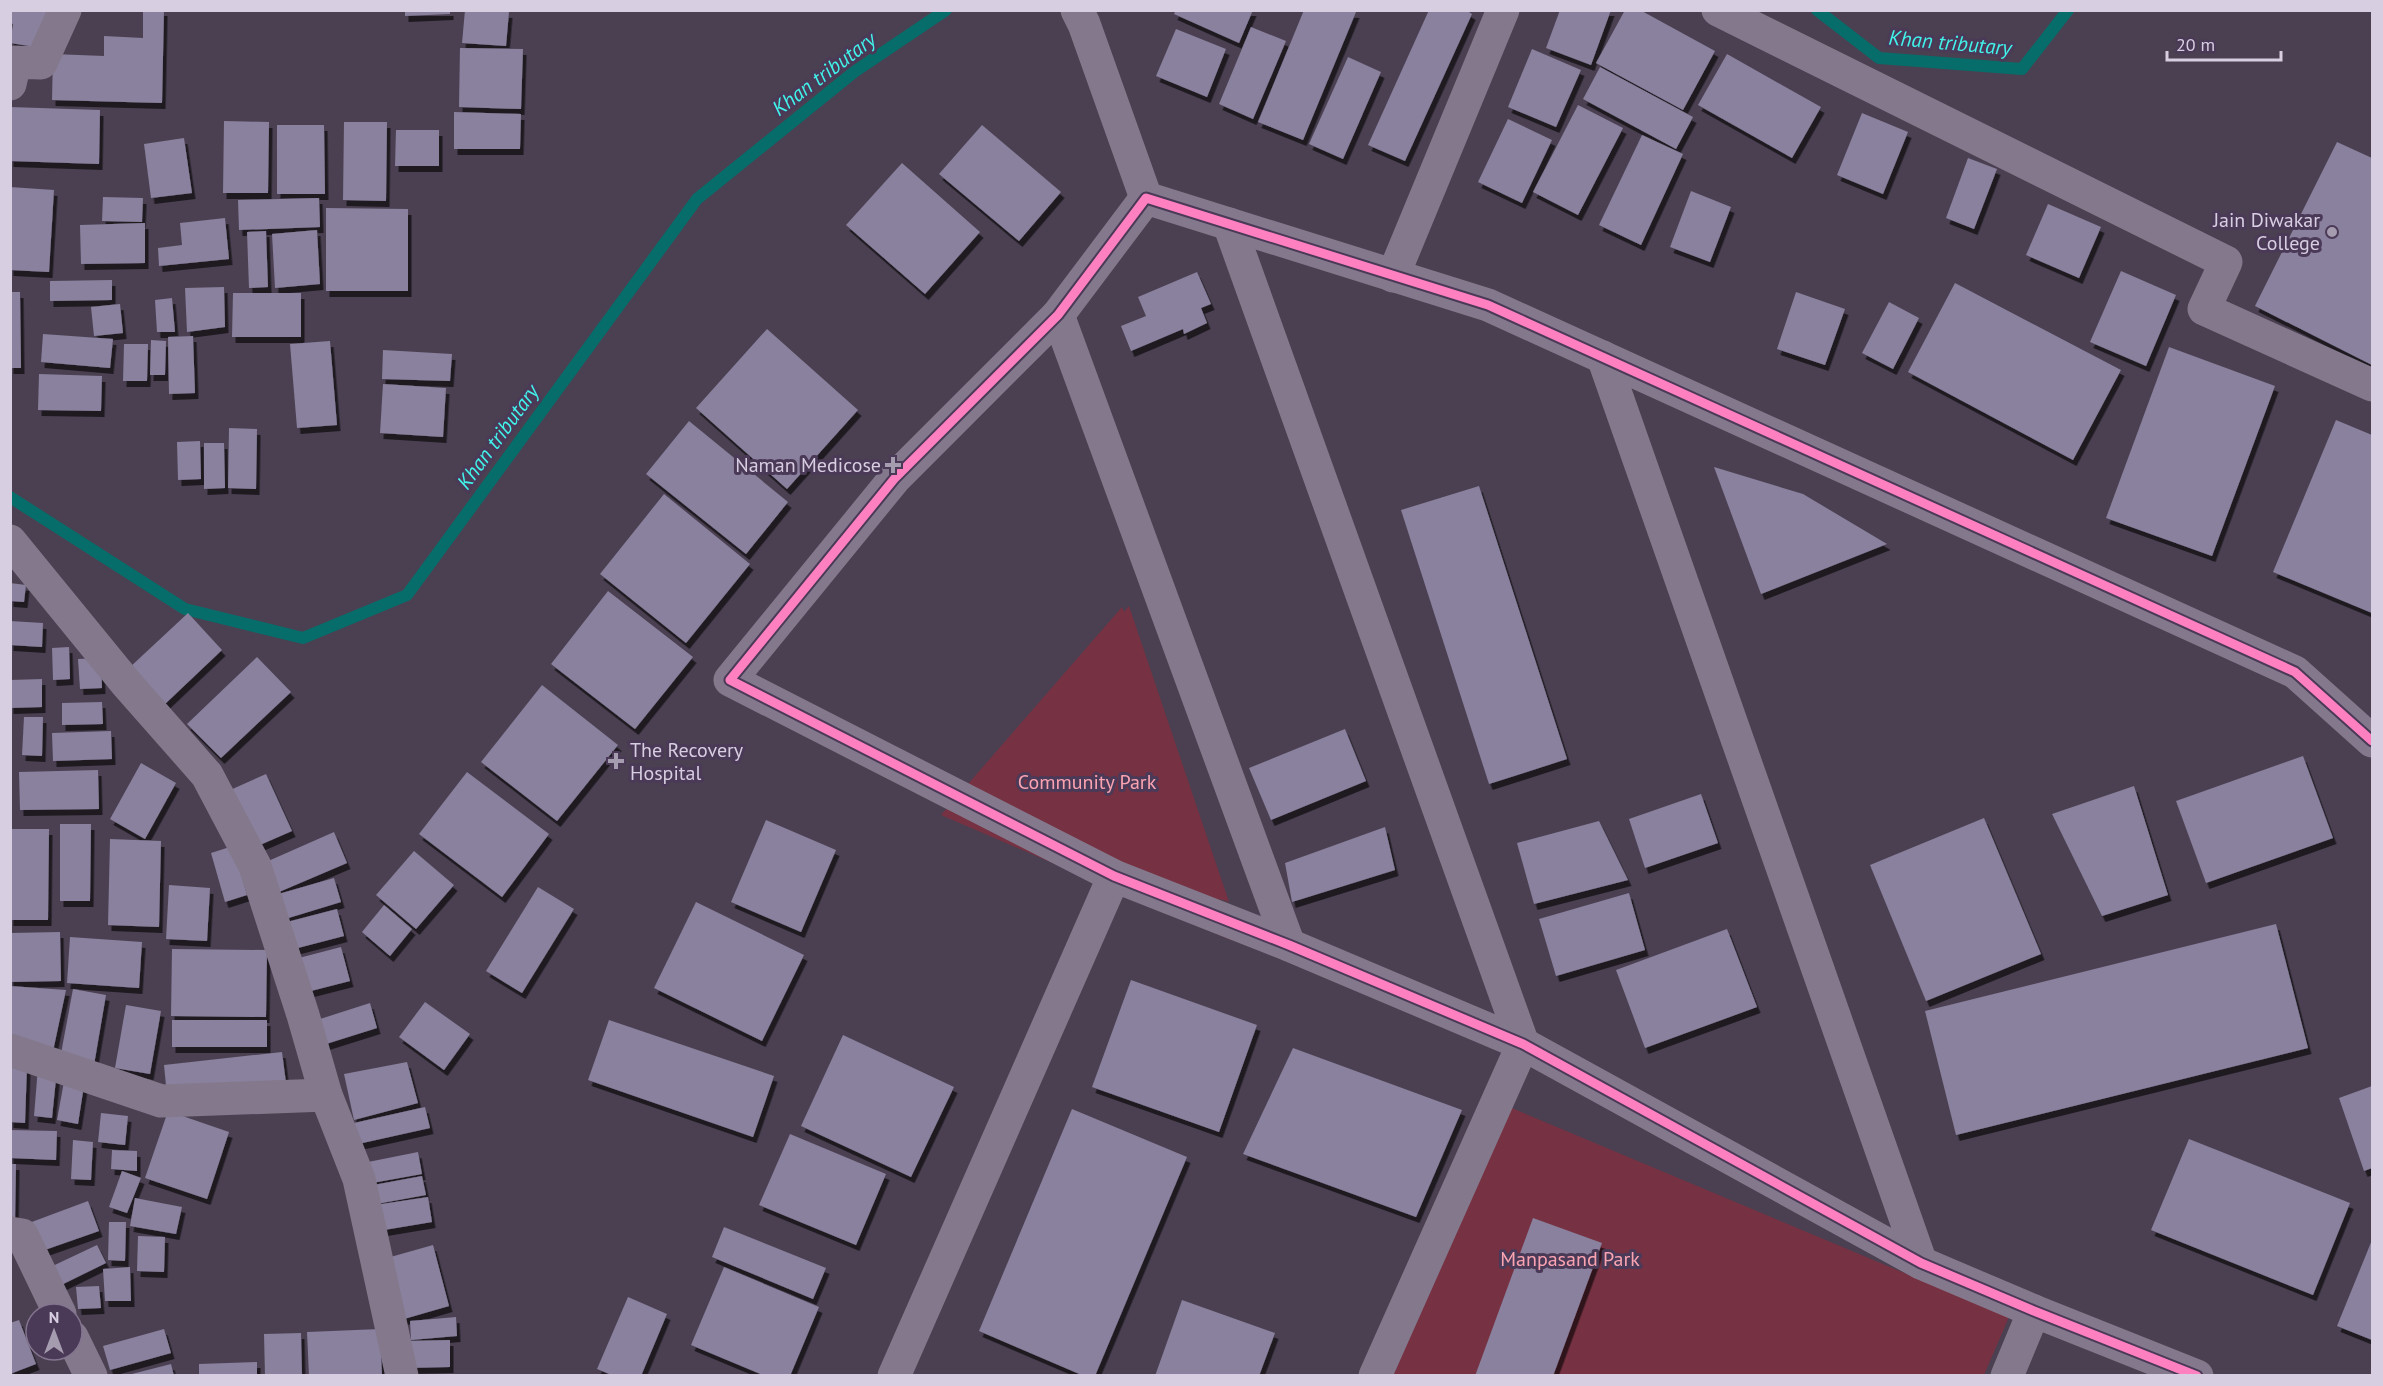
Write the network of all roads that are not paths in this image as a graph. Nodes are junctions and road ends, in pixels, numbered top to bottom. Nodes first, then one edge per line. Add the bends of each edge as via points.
1 (65, 10) edge
2 (1503, 10) edge
3 (1718, 10) edge
4 (1080, 17) edge
5 (12, 69) edge
6 (1146, 198) junction
7 (1229, 224) junction
8 (1393, 276) junction
9 (1058, 315) junction
10 (1604, 357) junction
11 (2373, 385) edge
12 (10, 541) edge
13 (2373, 741) edge
14 (1114, 876) junction
15 (1289, 945) junction
16 (1523, 1044) junction
17 (10, 1050) edge
18 (326, 1095) junction
19 (10, 1233) edge
20 (1921, 1263) junction
21 (54, 1302) edge
22 (2034, 1311) junction
23 (84, 1362) edge
24 (91, 1376) edge
25 (402, 1376) edge
26 (894, 1376) edge
27 (1375, 1376) edge
28 (2007, 1376) edge
29 (2197, 1376) edge

1 - 5 street via 41,63
2 - 8 street
3 - 11 street via 2226,262 2204,309
4 - 6 street
6 - 7 street
6 - 9 street
7 - 8 street
7 - 16 street
8 - 10 street via 1488,305
9 - 14 street via 895,478 730,680
9 - 15 street
10 - 13 street via 2295,672
10 - 20 street
12 - 18 street via 207,775 255,866
14 - 15 street
14 - 26 street
15 - 16 street
16 - 20 street
16 - 27 street
17 - 18 street via 161,1101
18 - 25 street via 359,1179
19 - 21 street via 22,1235
20 - 22 street
22 - 28 street
22 - 29 street
23 - 24 street

